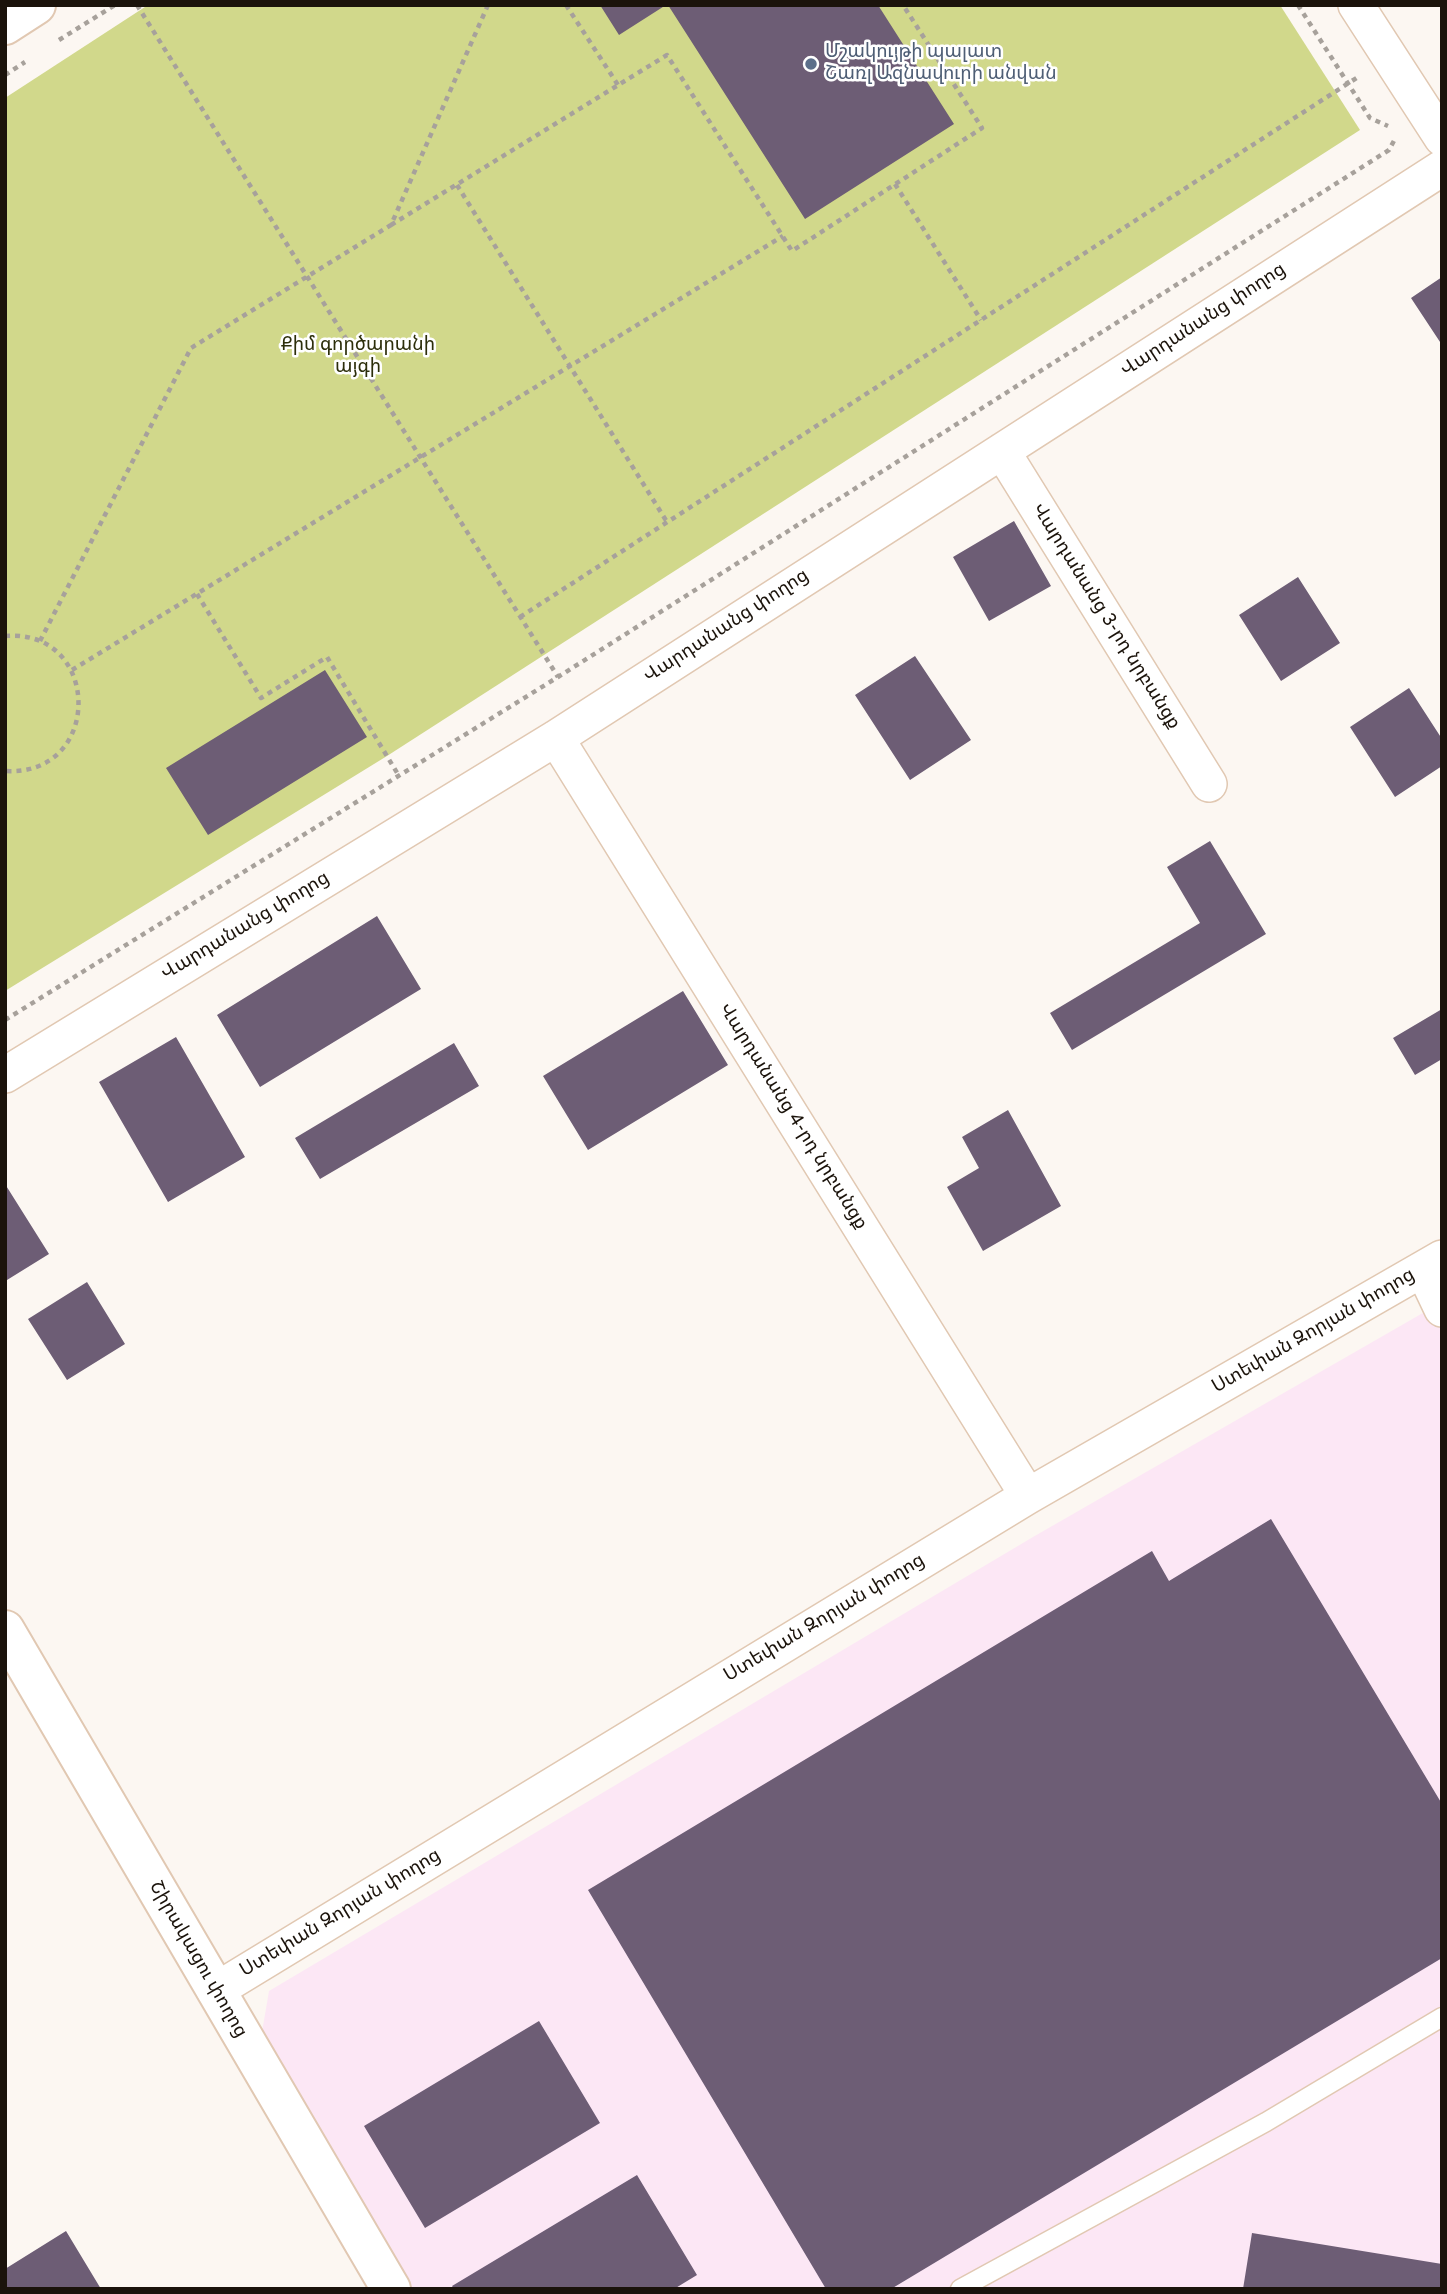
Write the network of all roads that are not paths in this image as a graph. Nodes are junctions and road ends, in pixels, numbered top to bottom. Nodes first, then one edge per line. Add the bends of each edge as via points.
1 (36, 5) edge
2 (1356, 5) edge
3 (5, 24) edge
4 (1442, 138) edge
5 (1442, 168) edge
6 (1002, 451) junction
7 (556, 738) junction
8 (1209, 784) dead end
9 (5, 1075) edge
10 (1432, 1264) edge
11 (1442, 1309) edge
12 (1028, 1496) junction
13 (5, 1630) edge
14 (215, 1991) junction
15 (1442, 2017) edge
16 (391, 2289) edge
17 (960, 2289) edge

1 - 3 street
2 - 4 street
5 - 6 street, Վարդանանց փողոց
6 - 7 street, Վարդանանց փողոց
6 - 8 street, Վարդանանց 3-րդ նրբանցք
7 - 9 street, Վարդանանց փողոց
7 - 12 street, Վարդանանց 4-րդ նրբանցք
10 - 11 street
10 - 12 street, Ստեփան Զորյան փողոց
12 - 14 street, Ստեփան Զորյան փողոց
13 - 14 street, Շիրակացու փողոց
14 - 16 street, Շիրակացու փողոց
15 - 17 lane via 1266,2122

